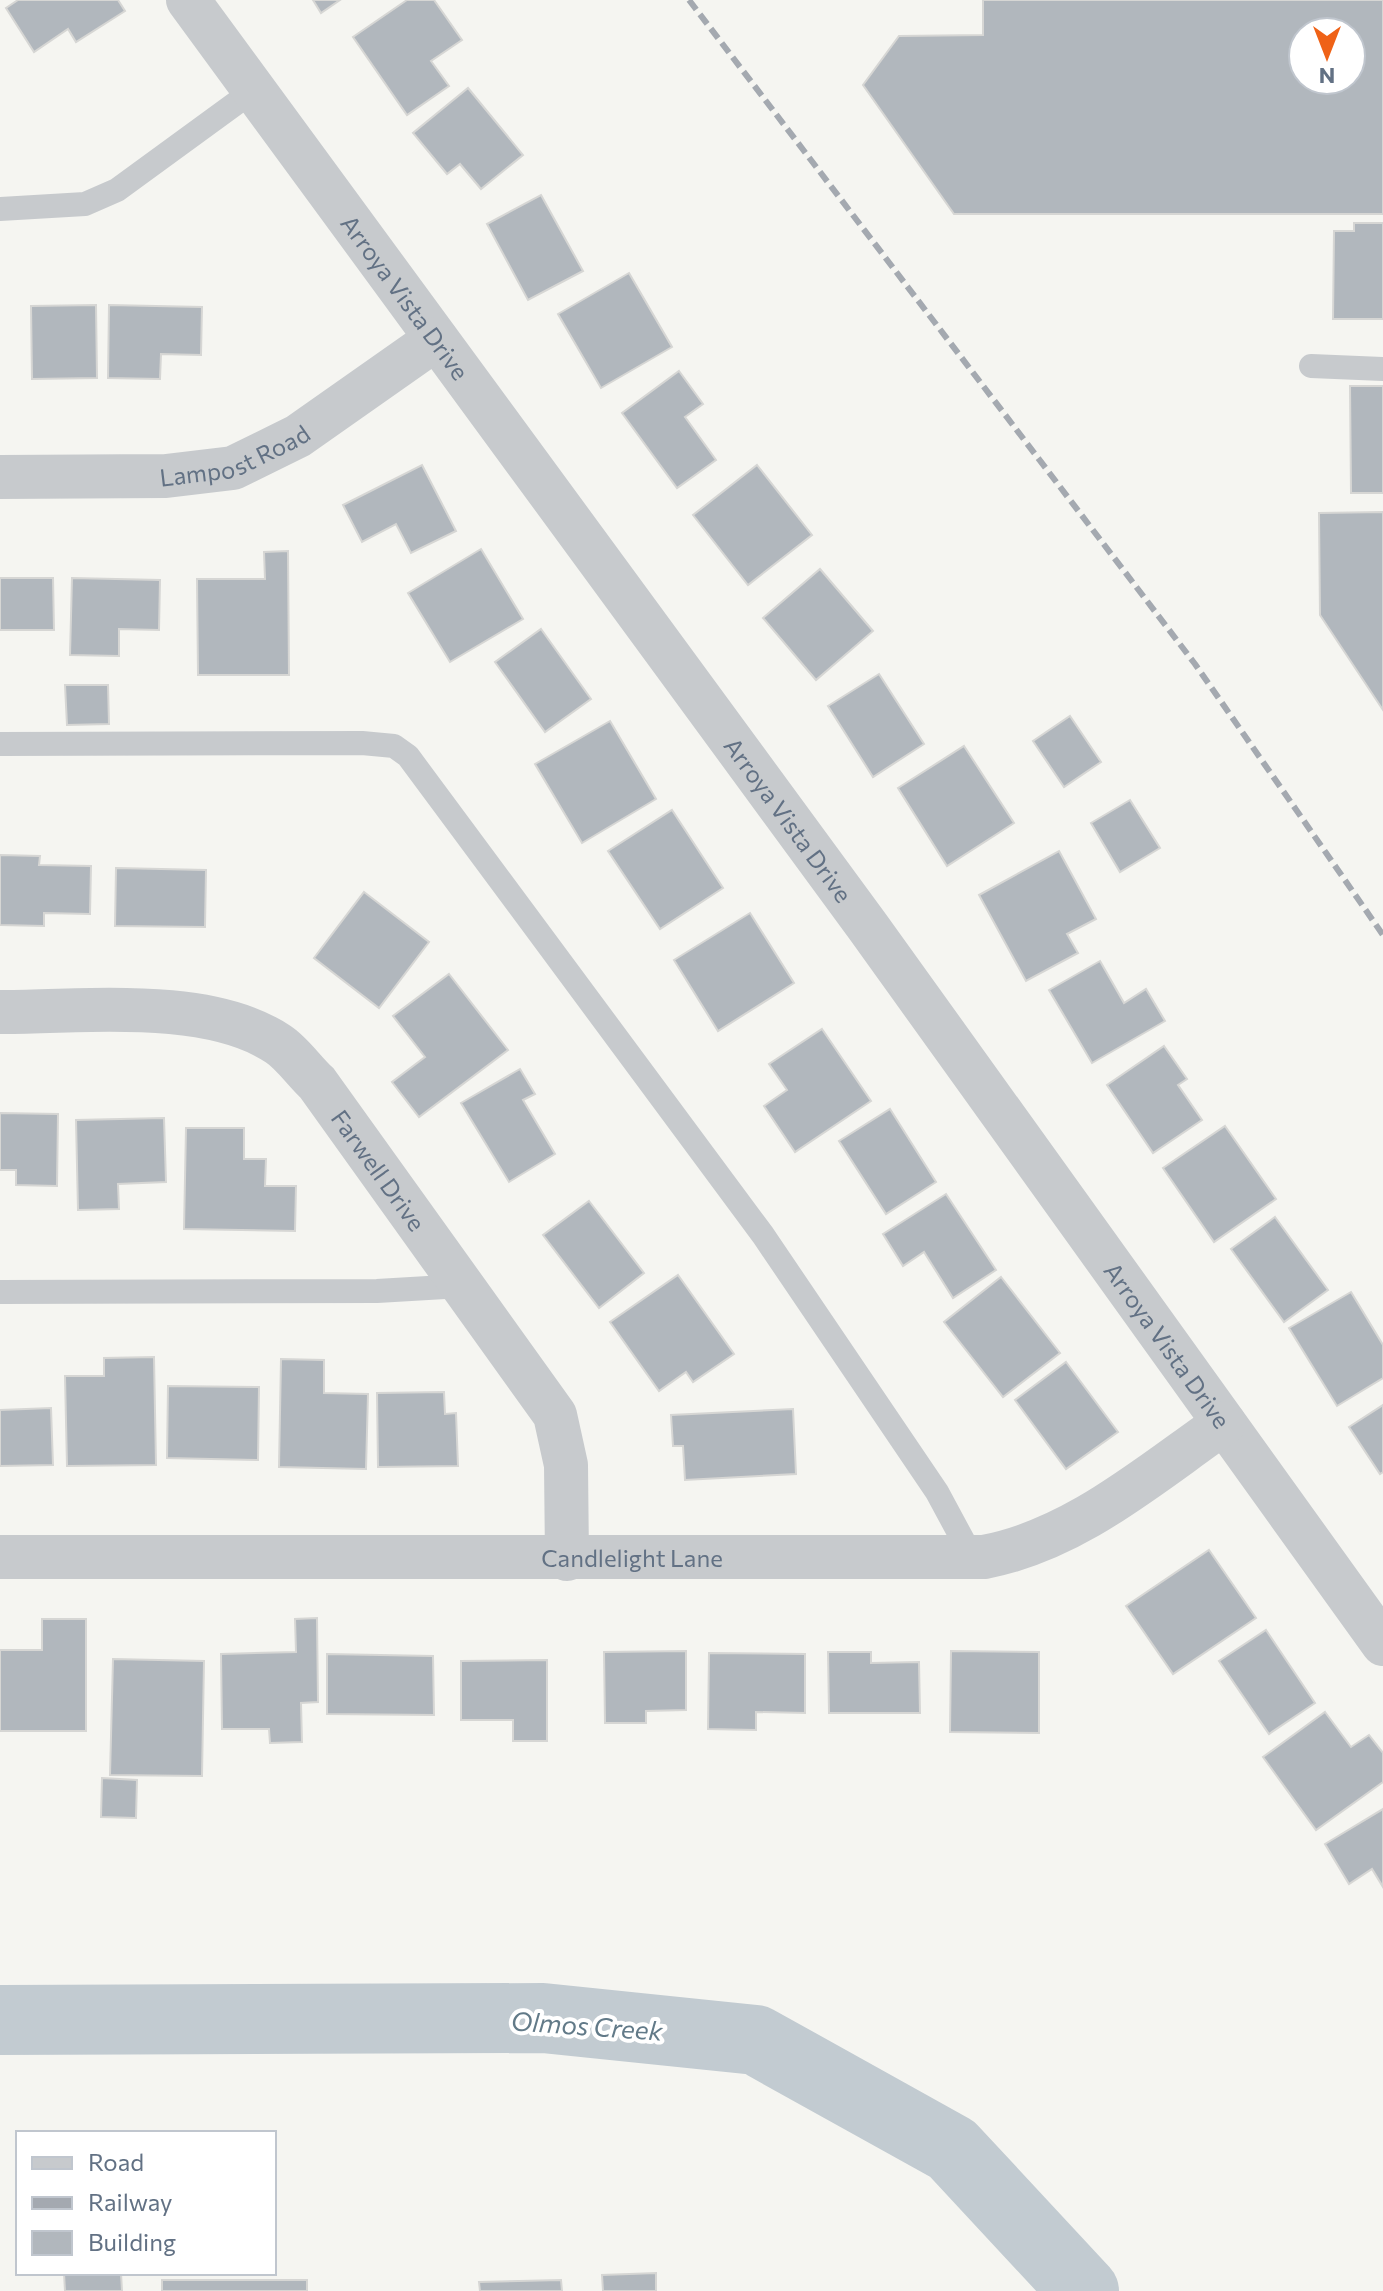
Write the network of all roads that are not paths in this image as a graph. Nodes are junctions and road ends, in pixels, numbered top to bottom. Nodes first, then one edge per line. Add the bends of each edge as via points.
1 (188, 0) edge
2 (254, 90) junction
3 (0, 209) edge
4 (436, 339) junction
5 (1311, 366) dead end
6 (1383, 369) edge
7 (0, 477) edge
8 (0, 744) edge
9 (0, 1012) edge
10 (462, 1286) junction
11 (0, 1292) edge
12 (1224, 1423) junction
13 (0, 1557) edge
14 (972, 1557) junction
15 (567, 1559) junction
16 (1383, 1644) edge

1 - 2 street, Arroya Vista Drive
2 - 3 lane via 117,190 85,204
2 - 4 street, Arroya Vista Drive
4 - 7 street, Lampost Road via 298,436 233,468 166,476
4 - 12 street, Arroya Vista Drive
5 - 6 lane
8 - 14 lane via 362,743 394,746 408,756 763,1235 937,1492
9 - 10 street, Farwell Drive via 180,1012 231,1024 278,1044 317,1083
10 - 11 lane
10 - 15 street, Farwell Drive via 555,1415 566,1465
12 - 14 street, Candlelight Lane via 1079,1523 1024,1550
12 - 16 street, Arroya Vista Drive
13 - 15 street, Candlelight Lane
14 - 15 street, Candlelight Lane

